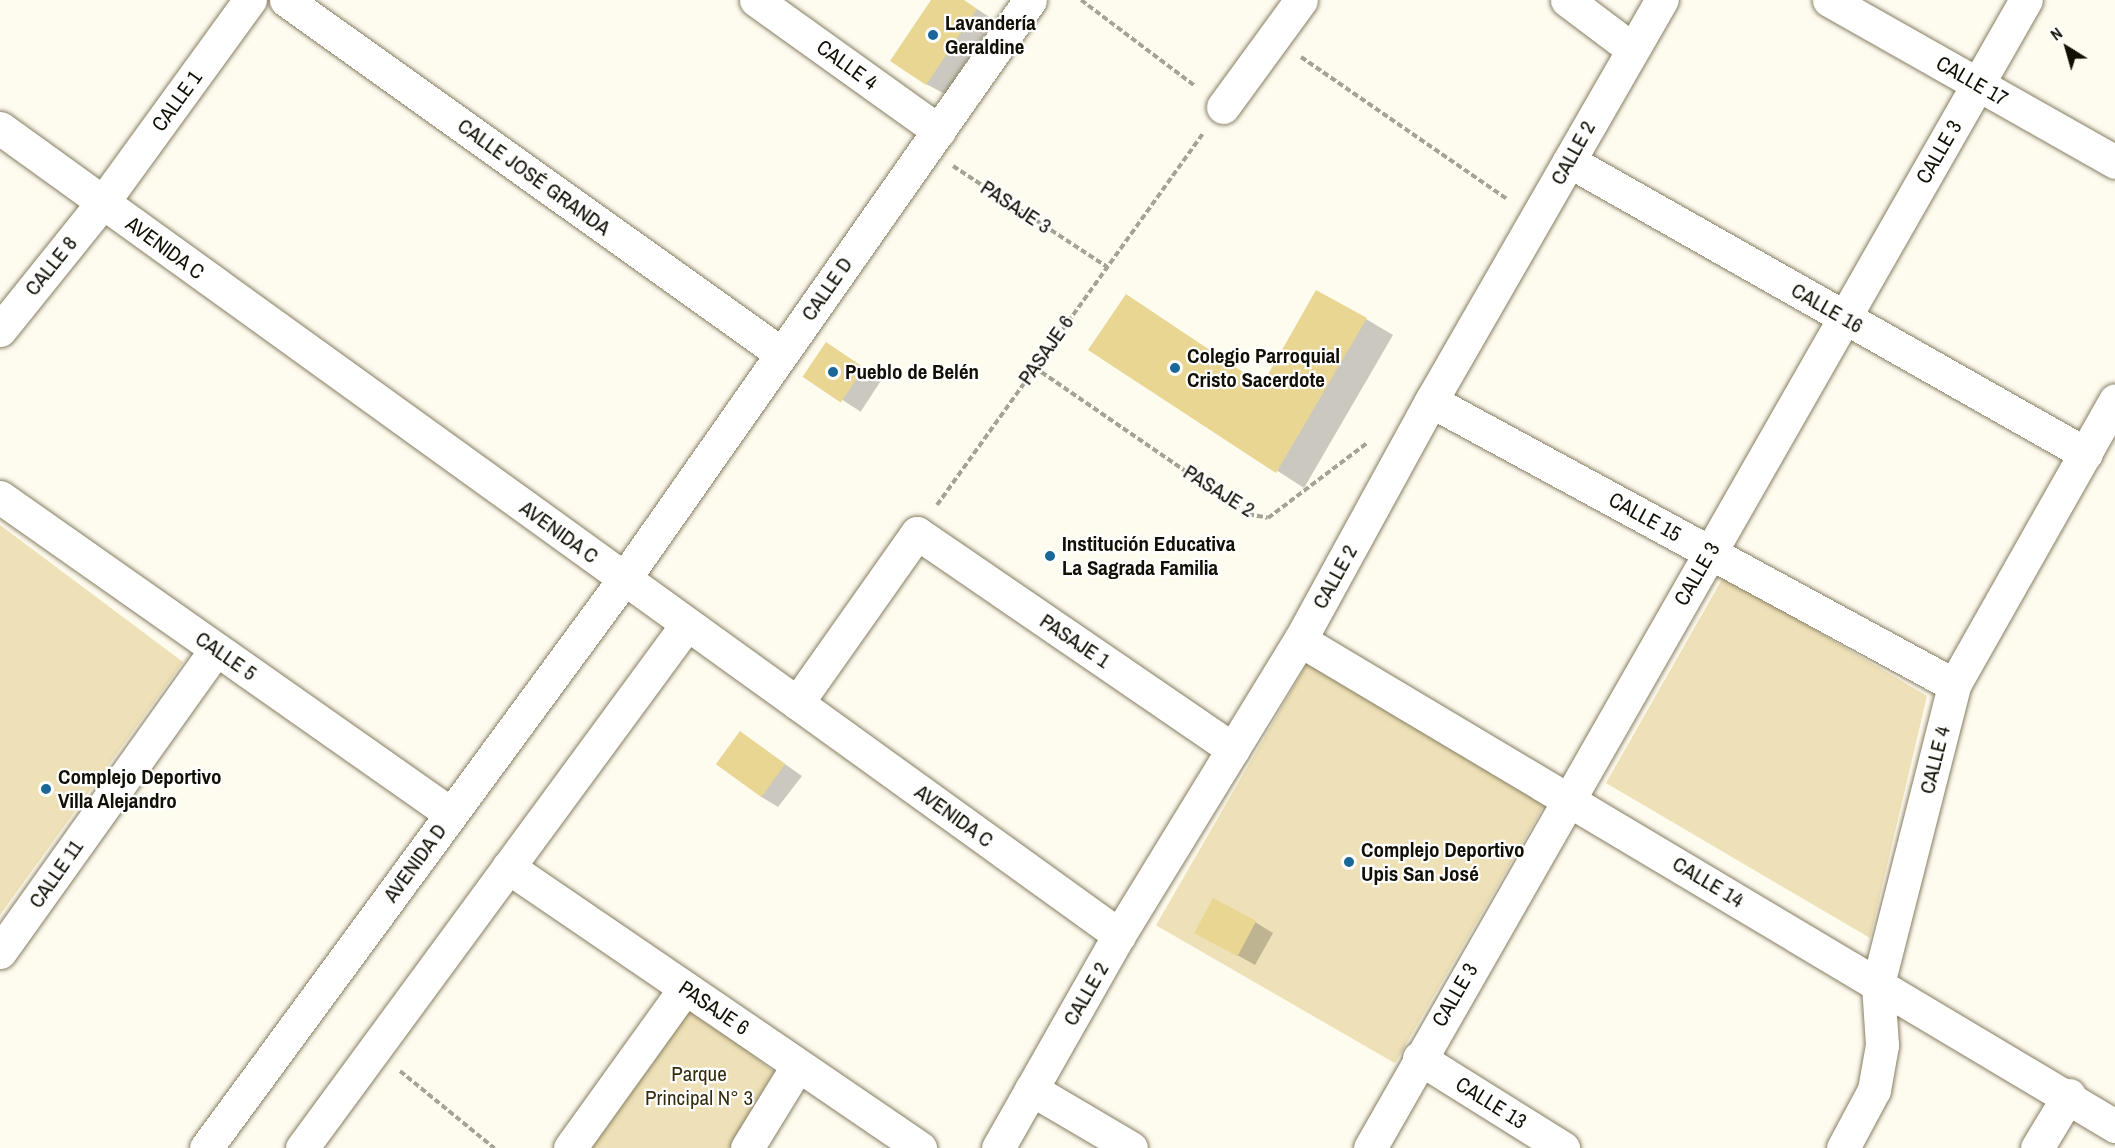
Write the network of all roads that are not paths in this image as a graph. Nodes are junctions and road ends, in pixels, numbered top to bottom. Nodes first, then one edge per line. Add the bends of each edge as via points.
1 (250, 0) edge
2 (286, 0) edge
3 (756, 0) edge
4 (1030, 0) edge
5 (1301, 0) edge
6 (1567, 0) edge
7 (1662, 0) edge
8 (1829, 0) edge
9 (2026, 0) edge
10 (1632, 49) junction
11 (1977, 84) junction
12 (1223, 107) road end
13 (0, 128) edge
14 (932, 140) junction
15 (1569, 160) junction
16 (2115, 162) edge
17 (103, 202) junction
18 (1844, 317) junction
19 (0, 330) edge
20 (782, 354) junction
21 (2115, 400) edge
22 (1431, 401) junction
23 (2086, 454) junction
24 (0, 497) edge
25 (1709, 552) junction
26 (624, 579) junction
27 (687, 624) junction
28 (1300, 640) junction
29 (216, 649) junction
30 (1954, 685) junction
31 (797, 703) junction
32 (1233, 749) junction
33 (1569, 798) junction
34 (451, 814) junction
35 (508, 867) junction
36 (1119, 935) junction
37 (0, 952) edge
38 (1878, 984) junction
39 (685, 988) junction
40 (1419, 1058) junction
41 (798, 1065) junction
42 (1031, 1089) junction
43 (2069, 1095) junction
44 (2115, 1126) edge
45 (206, 1148) edge
46 (302, 1148) edge
47 (570, 1148) edge
48 (747, 1148) edge
49 (920, 1148) edge
50 (998, 1148) edge
51 (1131, 1148) edge
52 (1370, 1148) edge
53 (1563, 1148) edge
54 (1843, 1148) edge
55 (2037, 1148) edge

1 - 17 street, CALLE 1
2 - 20 street, CALLE JOSÉ GRANDA
3 - 14 street, CALLE 4
4 - 14 street, CALLE D
5 - 12 street
6 - 10 street
7 - 10 street, CALLE 2
8 - 11 street, CALLE 17
9 - 11 street, CALLE 3
10 - 15 street, CALLE 2
11 - 16 street, CALLE 17
11 - 18 street, CALLE 3
13 - 17 street, AVENIDA C
14 - 20 street, CALLE D
15 - 18 street, CALLE 16
15 - 22 street, CALLE 2
17 - 19 street, CALLE 8
17 - 26 street, AVENIDA C
18 - 23 street, CALLE 16
18 - 25 street, CALLE 3
20 - 26 street, CALLE D
21 - 23 street, CALLE 4
22 - 25 street, CALLE 15
22 - 28 street, CALLE 2
23 - 30 street, CALLE 4
24 - 29 street, CALLE 5
25 - 30 street, CALLE 15
25 - 33 street, CALLE 3
26 - 27 street, AVENIDA C
26 - 34 street, AVENIDA D
27 - 31 street, AVENIDA C
27 - 35 street
28 - 32 street, CALLE 2
28 - 33 street, CALLE 14
29 - 34 street, CALLE 5
29 - 37 street, CALLE 11
30 - 38 street, CALLE 4
31 - 32 street, PASAJE 1 via 917,533
31 - 36 street, AVENIDA C
32 - 36 street, CALLE 2
33 - 38 street, CALLE 14
33 - 40 street, CALLE 3
34 - 45 street, AVENIDA D
35 - 39 street, PASAJE 6
35 - 46 street
36 - 42 street, CALLE 2
38 - 43 street, CALLE 14
38 - 54 street, CALLE 4 via 1882,1045 1874,1090
39 - 41 street, PASAJE 6
39 - 47 street
40 - 52 street, CALLE 3
40 - 53 street, CALLE 13
41 - 48 street
41 - 49 street, PASAJE 6
42 - 50 street, CALLE 2
42 - 51 street
43 - 44 street, CALLE 14
43 - 55 street

